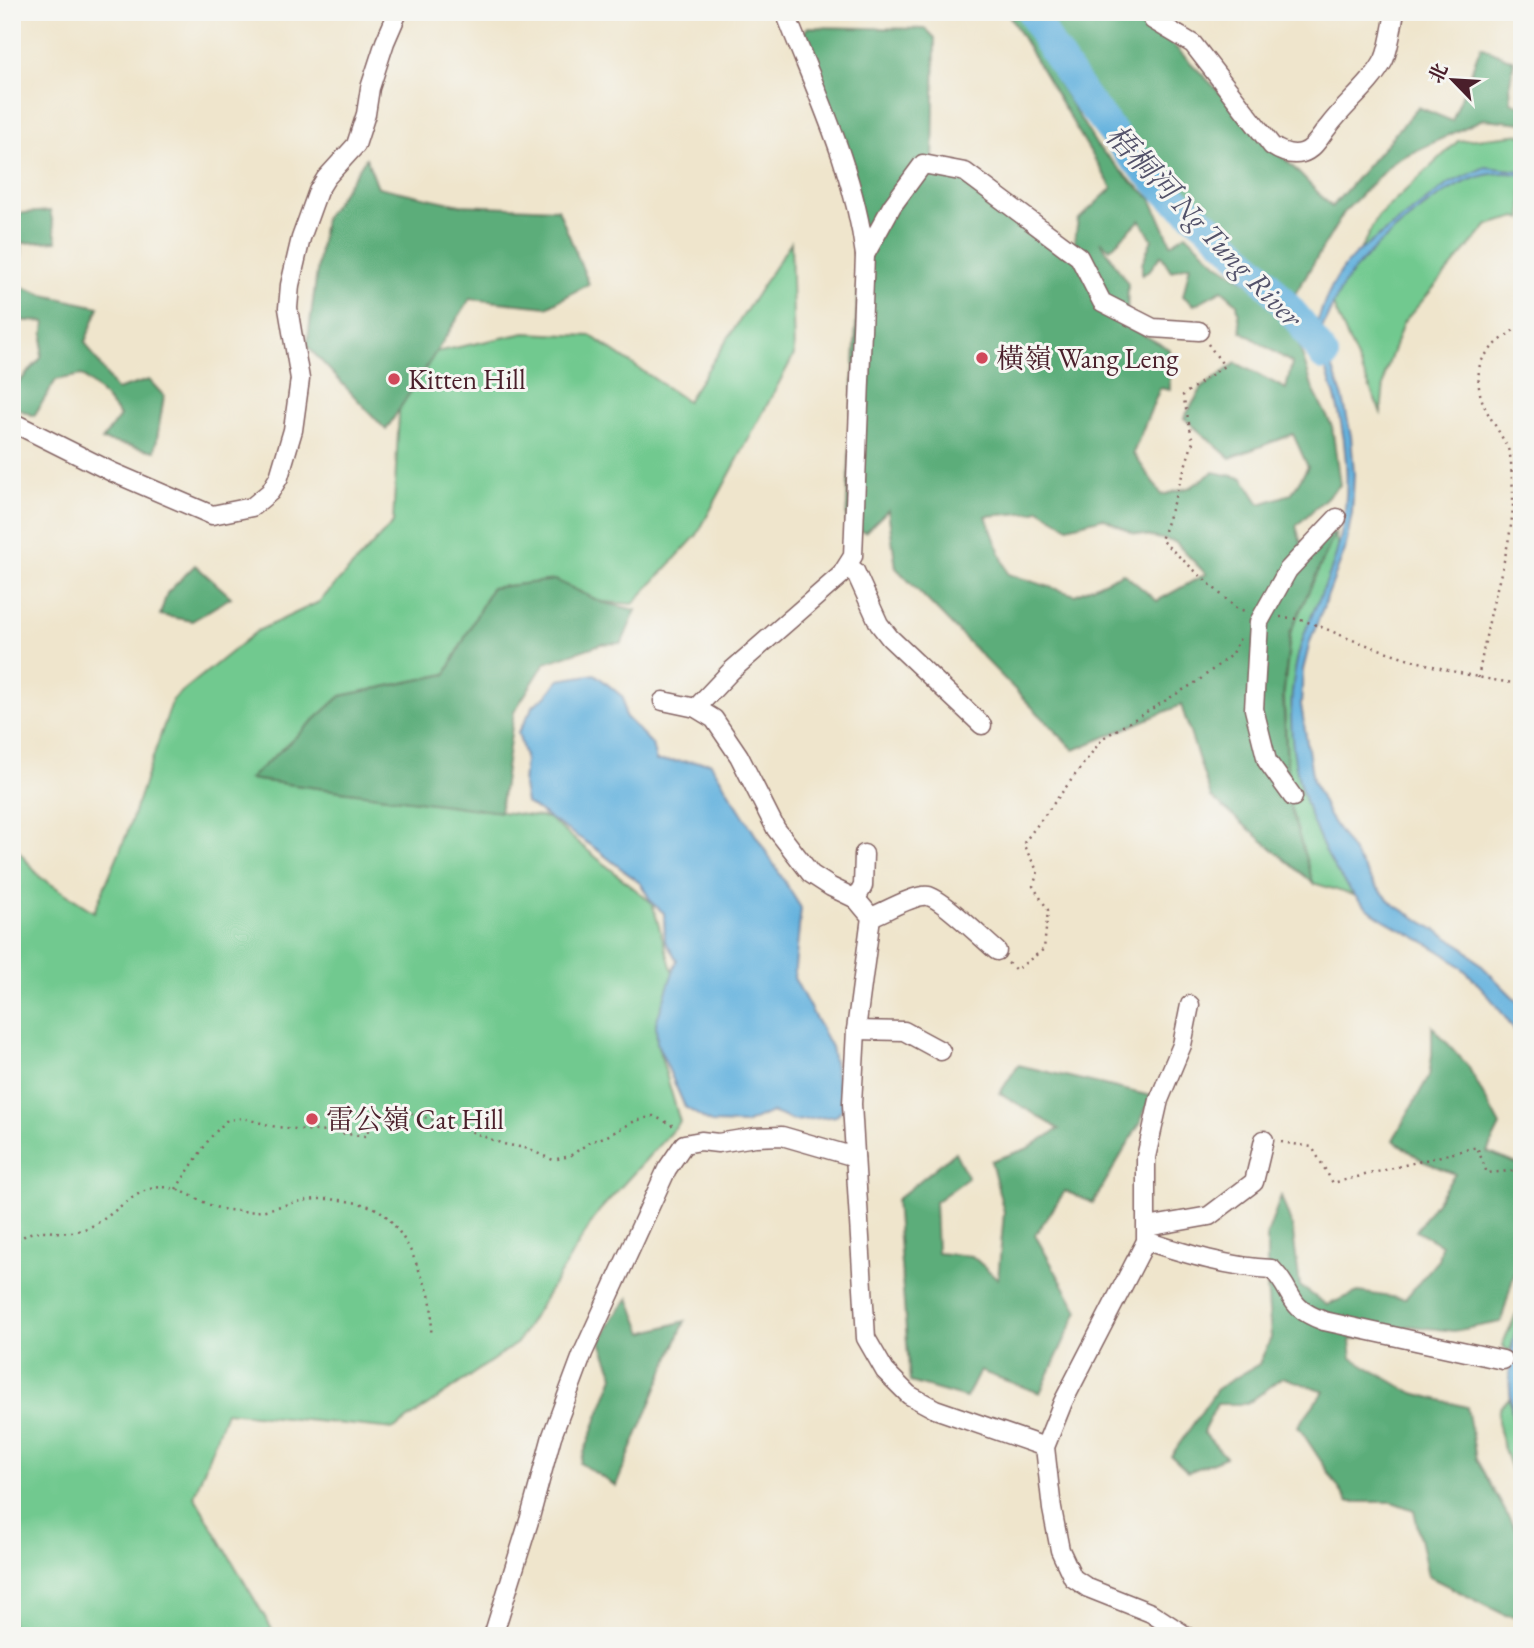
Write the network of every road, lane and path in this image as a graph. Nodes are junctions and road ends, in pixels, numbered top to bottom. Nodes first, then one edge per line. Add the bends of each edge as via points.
1 (398, 12) edge
2 (785, 12) edge
3 (1148, 12) edge
4 (1395, 12) edge
5 (865, 255) junction
6 (1522, 324) edge
7 (1199, 331) joint
8 (12, 422) edge
9 (1336, 518) dead end
10 (848, 567) junction
11 (1261, 615) junction
12 (1241, 634) dead end
13 (1478, 678) junction
14 (1522, 684) edge
15 (663, 701) dead end
16 (696, 708) junction
17 (982, 726) dead end
18 (1293, 797) dead end
19 (864, 854) dead end
20 (856, 899) junction
21 (871, 917) junction
22 (997, 951) joint
23 (1190, 1005) dead end
24 (856, 1030) junction
25 (942, 1051) dead end
26 (1522, 1105) edge
27 (1522, 1117) edge
28 (1264, 1140) joint
29 (684, 1144) junction
30 (855, 1157) junction
31 (1522, 1170) edge
32 (176, 1189) junction
33 (1146, 1234) junction
34 (12, 1245) edge
35 (431, 1334) dead end
36 (1503, 1360) dead end
37 (1045, 1447) junction
38 (493, 1636) edge
39 (1186, 1636) edge

1 - 8 street via 370,88 356,145 318,191 301,238 288,307 300,379 293,430 270,492 252,507 212,515
2 - 5 street via 829,118 860,217
3 - 4 street via 1153,20 1193,44 1272,146 1293,154 1313,146 1368,82 1384,59
5 - 7 street via 892,206 923,164 965,172 1079,257 1102,302 1153,328
5 - 10 street via 853,556
6 - 13 path via 1498,342 1479,366 1479,394 1509,449 1513,484 1508,547
7 - 11 path via 1224,366 1183,395 1193,442 1161,540 1237,610
9 - 11 street via 1288,570
10 - 16 street
10 - 17 street via 855,571 890,638
11 - 13 path via 1298,618 1424,664
11 - 18 street via 1254,709 1266,761
12 - 22 path via 1231,656 1104,738 1023,844 1038,872 1033,886 1048,909 1044,949 1016,971
13 - 14 path
15 - 16 street
16 - 20 street via 714,719 776,829 811,874
19 - 20 street via 863,886
20 - 21 street
21 - 22 street via 929,896
21 - 24 street
23 - 33 street via 1182,1045 1158,1100 1146,1157
24 - 25 street via 904,1031
24 - 30 street
26 - 27 path via 1518,1107
28 - 31 path via 1312,1147 1333,1183 1477,1147 1487,1173
28 - 33 street via 1254,1182 1209,1216
29 - 30 street via 782,1136
29 - 32 path via 671,1124 653,1116 553,1160 401,1111 373,1116 366,1136 276,1127 243,1118 227,1120 210,1138
29 - 38 street via 667,1169 583,1353 552,1436
30 - 37 street via 866,1338 885,1371 909,1395 935,1409
32 - 34 path via 153,1188 134,1196 82,1230 31,1231
32 - 35 path via 225,1210 260,1211 320,1198 380,1211 408,1244 429,1289
33 - 36 street via 1202,1259 1272,1269 1283,1280 1290,1299 1306,1314 1325,1321
33 - 37 street
37 - 39 street via 1060,1550 1073,1578 1151,1613

